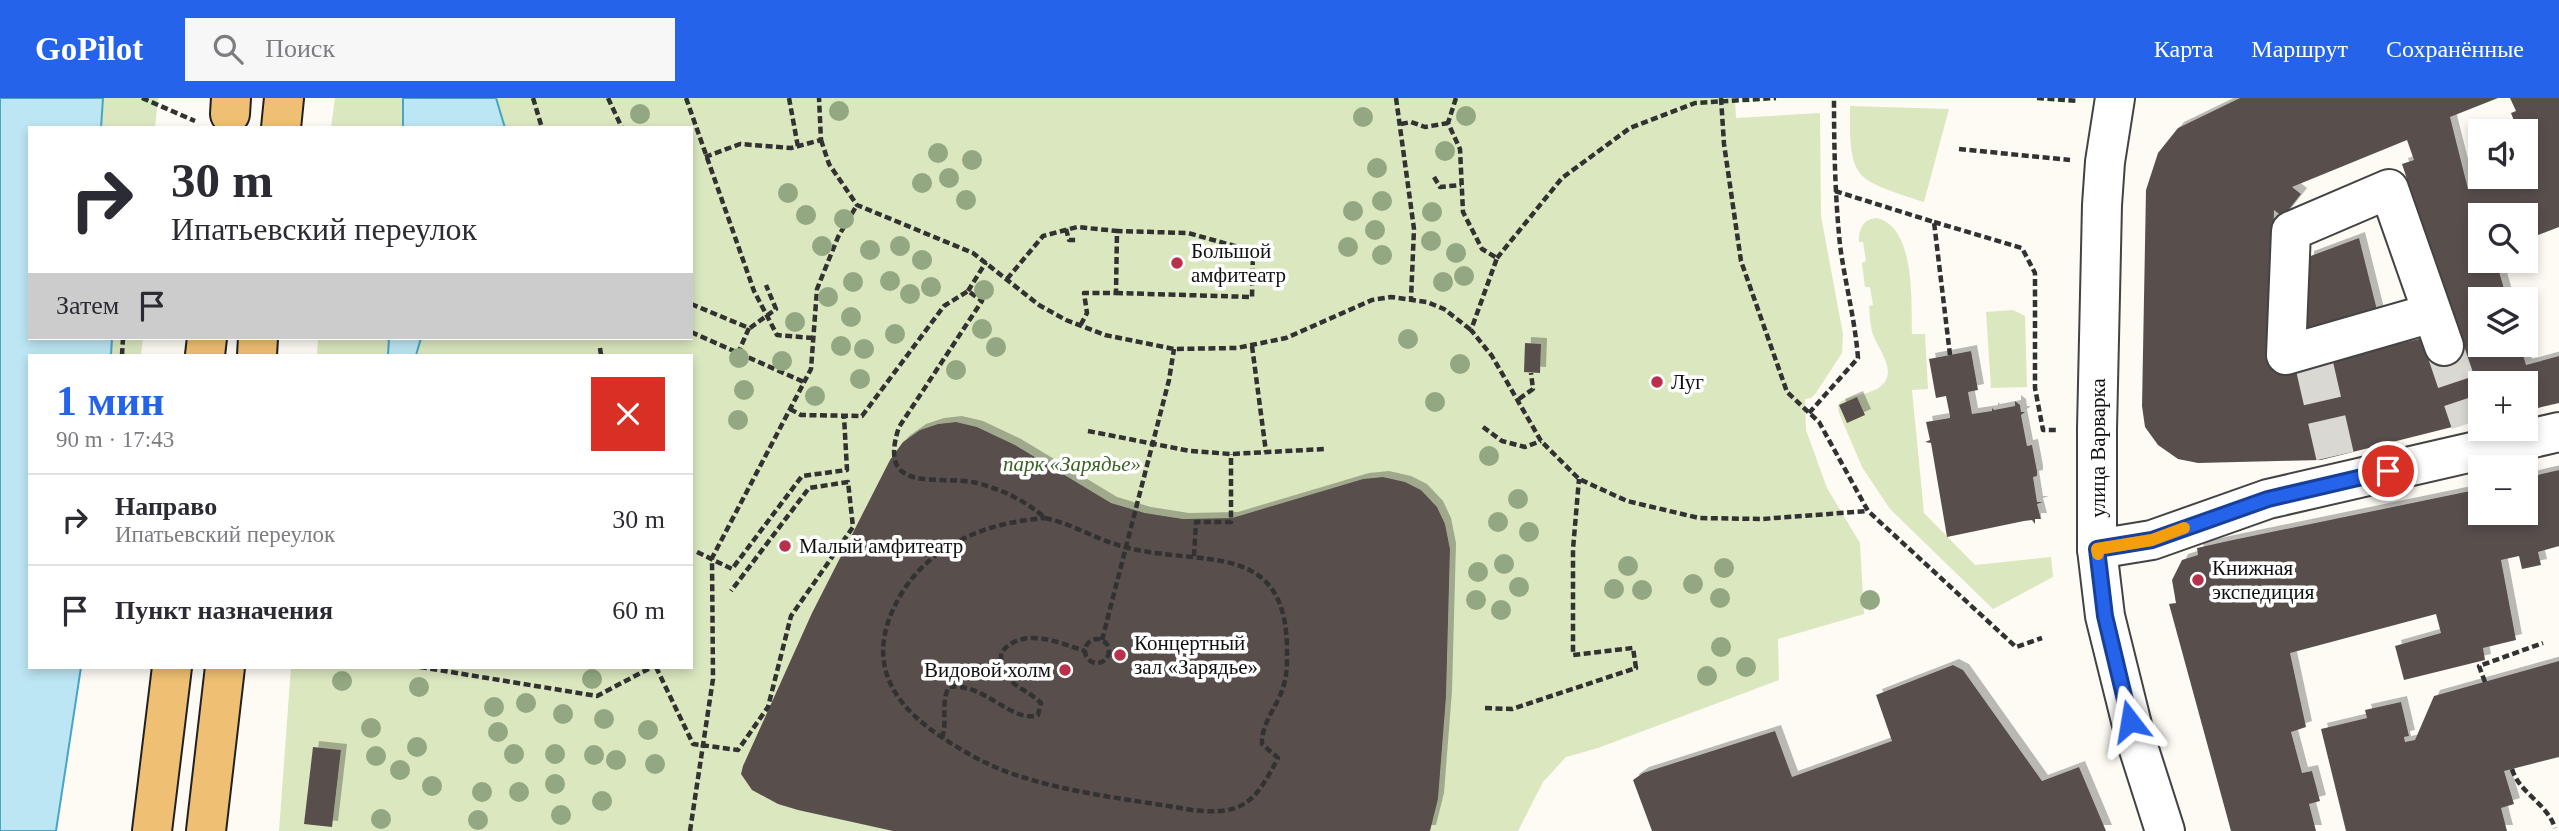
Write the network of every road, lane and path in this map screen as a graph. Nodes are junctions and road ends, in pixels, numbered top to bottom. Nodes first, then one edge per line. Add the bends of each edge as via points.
1 (142, 98) edge
2 (284, 98) edge
3 (534, 98) edge
4 (608, 98) edge
5 (685, 98) edge
6 (789, 98) edge
7 (819, 98) edge
8 (1396, 98) edge
9 (1456, 98) edge
10 (1776, 98) edge
11 (1834, 98) edge
12 (2037, 98) edge
13 (1721, 99) edge
14 (2097, 100) edge
15 (221, 112) edge
16 (1448, 123) junction
17 (1401, 124) junction
18 (281, 126) edge
19 (541, 126) edge
20 (621, 126) edge
21 (821, 140) junction
22 (798, 146) junction
23 (1959, 149) dead end
24 (705, 157) junction
25 (2073, 160) dead end
26 (1434, 177) dead end
27 (1461, 185) junction
28 (1835, 191) junction
29 (857, 205) junction
30 (1934, 222) junction
31 (1066, 229) junction
32 (1117, 231) junction
33 (1077, 240) dead end
34 (1496, 258) junction
35 (986, 262) junction
36 (1007, 279) junction
37 (766, 285) dead end
38 (968, 291) junction
39 (1116, 293) junction
40 (1411, 299) junction
41 (693, 305) edge
42 (766, 316) junction
43 (1080, 326) junction
44 (749, 328) junction
45 (1471, 330) junction
46 (693, 333) edge
47 (813, 338) junction
48 (1252, 346) junction
49 (600, 348) dead end
50 (1174, 349) junction
51 (738, 353) junction
52 (601, 354) edge
53 (1950, 355) dead end
54 (2313, 356) joint
55 (1531, 373) dead end
56 (804, 382) junction
57 (1519, 399) junction
58 (790, 409) junction
59 (1809, 413) junction
60 (844, 416) junction
61 (1483, 427) dead end
62 (2059, 430) dead end
63 (1088, 432) dead end
64 (2559, 432) edge
65 (1541, 441) junction
66 (1153, 445) junction
67 (1324, 449) dead end
68 (1266, 452) junction
69 (1231, 454) junction
70 (1579, 479) junction
71 (1868, 511) junction
72 (1045, 518) junction
73 (1126, 548) junction
74 (2097, 549) junction
75 (697, 552) dead end
76 (1194, 556) junction
77 (712, 558) junction
78 (731, 591) dead end
79 (2042, 638) dead end
80 (1101, 640) junction
81 (2543, 643) dead end
82 (1085, 651) junction
83 (172, 669) edge
84 (225, 669) edge
85 (432, 669) edge
86 (650, 669) edge
87 (655, 669) edge
88 (2484, 682) dead end
89 (1485, 708) dead end
90 (942, 738) junction
91 (705, 746) junction
92 (2512, 769) dead end
93 (2555, 828) dead end
94 (152, 831) edge
95 (206, 831) edge
96 (690, 831) edge
97 (2165, 831) edge

1 - 15 path
2 - 18 main road
3 - 19 path
4 - 20 path
5 - 24 path
6 - 22 path
7 - 21 path
8 - 17 path
9 - 16 path
10 - 13 path
11 - 28 path
12 - 14 path
13 - 34 path via 1683,107 1618,135 1562,178
13 - 59 path via 1741,261 1787,392
14 - 74 street, улица Варварка via 2105,162
16 - 17 path via 1425,127 1411,121
16 - 27 path via 1460,149
17 - 40 path via 1414,229
21 - 22 path
21 - 29 path via 830,164
22 - 24 path via 740,144
23 - 25 path
24 - 42 path
26 - 27 path via 1440,187
27 - 34 path via 1463,212 1482,248
28 - 30 path
28 - 59 path via 1858,358
29 - 35 path
29 - 47 path via 817,289
30 - 53 path
30 - 62 path via 2022,248 2035,273 2035,388 2043,430
31 - 32 path
31 - 33 path via 1069,240
31 - 36 path via 1043,236
32 - 39 path
32 - 39 path via 1188,233 1253,251 1253,262 1252,297
34 - 45 path
35 - 36 path
35 - 38 path
36 - 43 path via 1039,305
37 - 42 path via 776,309
38 - 60 path via 944,306 862,416
38 - 72 path via 982,301 899,427 894,443 897,465 917,479 961,480 996,489 1017,497
39 - 43 path via 1084,293 1087,313
40 - 45 path via 1444,309
40 - 48 path via 1372,300 1304,331
41 - 44 path
42 - 44 path
42 - 47 path via 777,335
43 - 50 path
44 - 51 path
45 - 57 path
46 - 51 path
47 - 56 path via 811,369
48 - 50 path
48 - 68 path
49 - 52 path
50 - 66 path
51 - 56 path
54 - 54 street via 2286,355 2291,231 2389,189 2438,330
55 - 57 path via 1533,389
56 - 58 path
57 - 65 path
58 - 60 path via 801,415
58 - 77 path
59 - 71 path via 1819,422
60 - 77 path via 847,470 802,476 733,569
61 - 65 path via 1502,441 1525,447
63 - 66 path
64 - 74 street via 2475,436 2338,469 2152,540
65 - 70 path
66 - 69 path
66 - 73 path
67 - 68 path
68 - 69 path
69 - 76 path via 1231,522 1196,522
70 - 71 path via 1627,500 1699,518 1762,519
70 - 89 path via 1573,549 1573,655 1633,648 1636,668 1512,709
71 - 79 path via 2016,647
72 - 73 path
72 - 90 path via 1004,523 958,541 919,570 893,608 883,652 891,687 912,716
73 - 76 path
73 - 80 path
74 - 97 street, улица Варварка via 2105,616 2135,737
75 - 77 path
76 - 90 path via 1244,567 1261,577 1277,594 1284,612 1286,680 1262,733 1262,744 1278,758 1246,804 1203,812 1050,784 999,769
77 - 91 path via 714,672
78 - 91 path via 809,488 848,482 853,527 791,616 768,707 738,750
80 - 82 path via 1094,639
80 - 82 path via 1109,653 1100,664 1086,658
81 - 88 path via 2479,667
82 - 90 path via 1048,640 1015,639 1001,653 1001,665 1007,678 1041,703 1038,715 1023,717 971,689 949,687 944,696
83 - 94 main road
84 - 95 main road
85 - 86 path via 597,696
87 - 91 path via 693,744
91 - 96 path
92 - 93 path via 2515,780 2551,815

